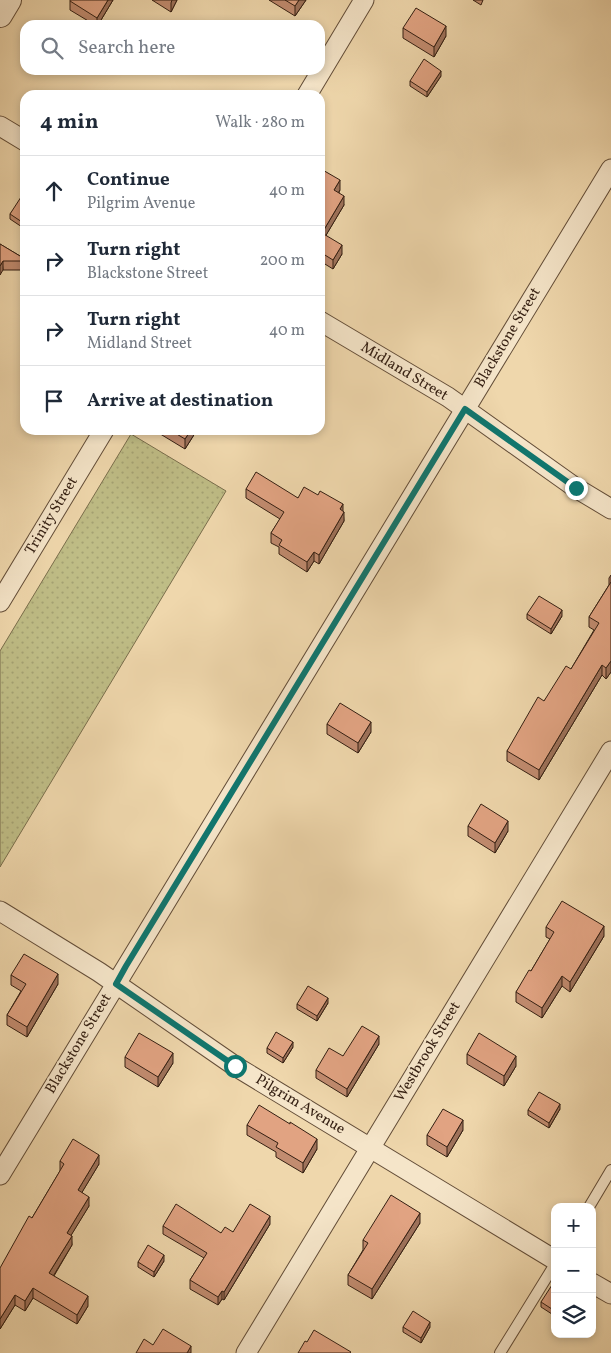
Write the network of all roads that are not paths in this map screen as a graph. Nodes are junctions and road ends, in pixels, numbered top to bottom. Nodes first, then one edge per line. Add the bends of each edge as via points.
1 (9, 0) edge
2 (364, 0) edge
3 (0, 14) edge
4 (325, 65) edge
5 (319, 75) edge
6 (310, 90) edge
7 (0, 126) edge
8 (20, 138) edge
9 (611, 169) edge
10 (325, 324) edge
11 (465, 409) junction
12 (101, 435) edge
13 (611, 509) edge
14 (0, 602) edge
15 (611, 751) edge
16 (0, 911) edge
17 (116, 984) junction
18 (371, 1147) junction
19 (611, 1170) edge
20 (0, 1175) edge
21 (591, 1203) edge
22 (551, 1258) edge
23 (551, 1270) edge
24 (596, 1285) edge
25 (611, 1294) edge
26 (246, 1353) edge
27 (500, 1353) edge

1 - 3 street
2 - 4 street
5 - 6 street
7 - 8 street
9 - 11 street, Blackstone Street
10 - 11 street, Midland Street
11 - 13 street, Midland Street
11 - 17 street, Blackstone Street
12 - 14 street, Trinity Street
15 - 18 street, Westbrook Street
16 - 17 street, Pilgrim Avenue
17 - 18 street, Pilgrim Avenue via 235,1066
17 - 20 street, Blackstone Street
18 - 22 street, Pilgrim Avenue
18 - 26 street, Westbrook Street
19 - 21 lane
23 - 27 lane
24 - 25 street

